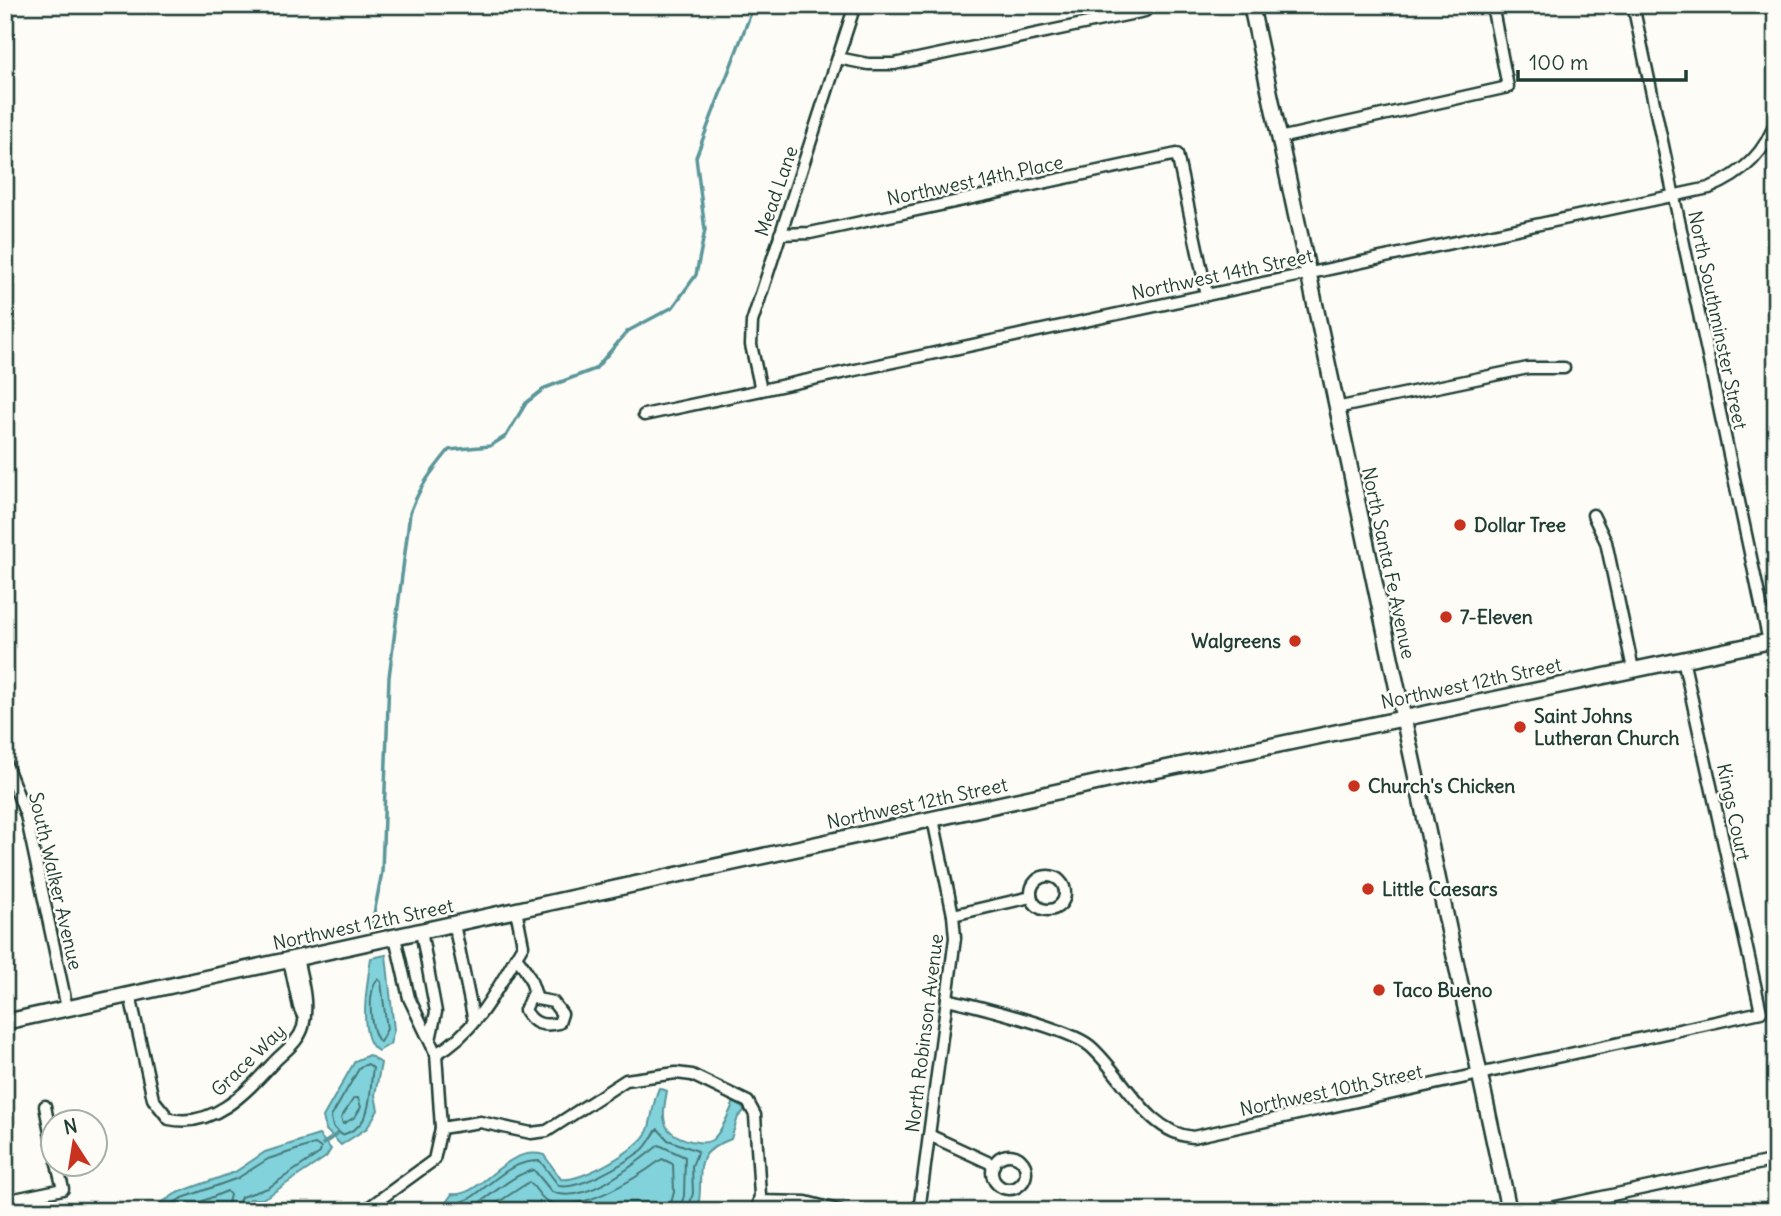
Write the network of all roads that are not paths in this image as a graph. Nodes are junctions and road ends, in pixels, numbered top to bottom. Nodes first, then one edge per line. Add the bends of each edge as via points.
1 (855, 5) edge
2 (1251, 5) edge
3 (1492, 5) edge
4 (1633, 5) edge
5 (1145, 8) edge
6 (838, 58) junction
7 (1776, 119) edge
8 (1279, 138) junction
9 (1673, 195) junction
10 (780, 234) junction
11 (1307, 274) junction
12 (1207, 295) junction
13 (1564, 368) dead end
14 (761, 390) junction
15 (1336, 408) junction
16 (644, 415) dead end
17 (1593, 515) dead end
18 (1772, 641) edge
19 (1684, 659) junction
20 (1633, 669) junction
21 (1402, 718) junction
22 (5, 762) edge
23 (933, 819) junction
24 (1031, 897) dead end
25 (516, 910) junction
26 (953, 915) junction
27 (454, 924) junction
28 (421, 931) junction
29 (395, 937) junction
30 (516, 957) junction
31 (293, 959) junction
32 (534, 990) dead end
33 (130, 995) junction
34 (947, 999) junction
35 (67, 1008) junction
36 (1760, 1013) joint
37 (474, 1021) junction
38 (5, 1022) edge
39 (430, 1040) junction
40 (436, 1054) junction
41 (1479, 1074) junction
42 (441, 1128) junction
43 (929, 1135) junction
44 (1776, 1160) edge
45 (994, 1166) dead end
46 (60, 1178) edge
47 (5, 1201) edge
48 (758, 1206) edge
49 (364, 1211) edge
50 (841, 1211) edge
51 (919, 1211) edge
52 (1508, 1211) edge
53 (1537, 1211) edge

1 - 6 street, Mead Lane
2 - 8 main road, North Santa Fe Avenue
3 - 8 street via 1508,88
4 - 9 street, North Southminster Street
5 - 6 street via 894,64
6 - 10 street, Mead Lane
7 - 9 street, Northwest 14th Street via 1757,156 1733,177 1709,188
8 - 11 main road, North Santa Fe Avenue
9 - 11 street, Northwest 14th Street
9 - 18 street, North Southminster Street
10 - 12 street, Northwest 14th Place via 810,233 1177,154
10 - 14 street, Mead Lane via 751,332
11 - 12 street, Northwest 14th Street
11 - 15 main road, North Santa Fe Avenue
12 - 14 street, Northwest 14th Street
13 - 15 street via 1528,368
14 - 16 street, Northwest 14th Street
15 - 21 main road, North Santa Fe Avenue
17 - 20 street via 1606,542
18 - 19 main road, Northwest 12th Street
19 - 20 main road, Northwest 12th Street
19 - 36 street, Kings Court
20 - 21 main road, Northwest 12th Street
21 - 23 main road, Northwest 12th Street
21 - 41 main road, North Santa Fe Avenue
22 - 35 street, South Walker Avenue via 26,815
23 - 25 main road, Northwest 12th Street
23 - 26 street, North Robinson Avenue
24 - 26 street
25 - 27 main road, Northwest 12th Street
25 - 30 street via 523,946
26 - 34 street, North Robinson Avenue via 955,938
27 - 28 main road, Northwest 12th Street
27 - 37 street
28 - 29 main road, Northwest 12th Street
28 - 39 street via 436,1012
29 - 31 main road, Northwest 12th Street
29 - 39 street via 410,998
30 - 32 street via 529,972
30 - 37 street
31 - 33 main road, Northwest 12th Street
31 - 33 street, Grace Way via 304,1018 299,1037 237,1100 219,1112 177,1121 169,1119 153,1099
33 - 35 main road, Northwest 12th Street
34 - 41 street, Northwest 10th Street via 1083,1041 1160,1124 1185,1136 1199,1137
34 - 43 street, North Robinson Avenue
35 - 38 main road, Northwest 12th Street
36 - 41 street, Northwest 10th Street
37 - 40 street via 452,1045
39 - 40 street
40 - 42 street
41 - 52 main road, North Santa Fe Avenue
42 - 48 street via 480,1122 547,1132 626,1080 692,1075 748,1102 755,1115
42 - 49 street via 434,1160
43 - 45 street
43 - 51 street, North Robinson Avenue
44 - 53 street
46 - 47 street via 63,1189
48 - 50 street via 806,1202

